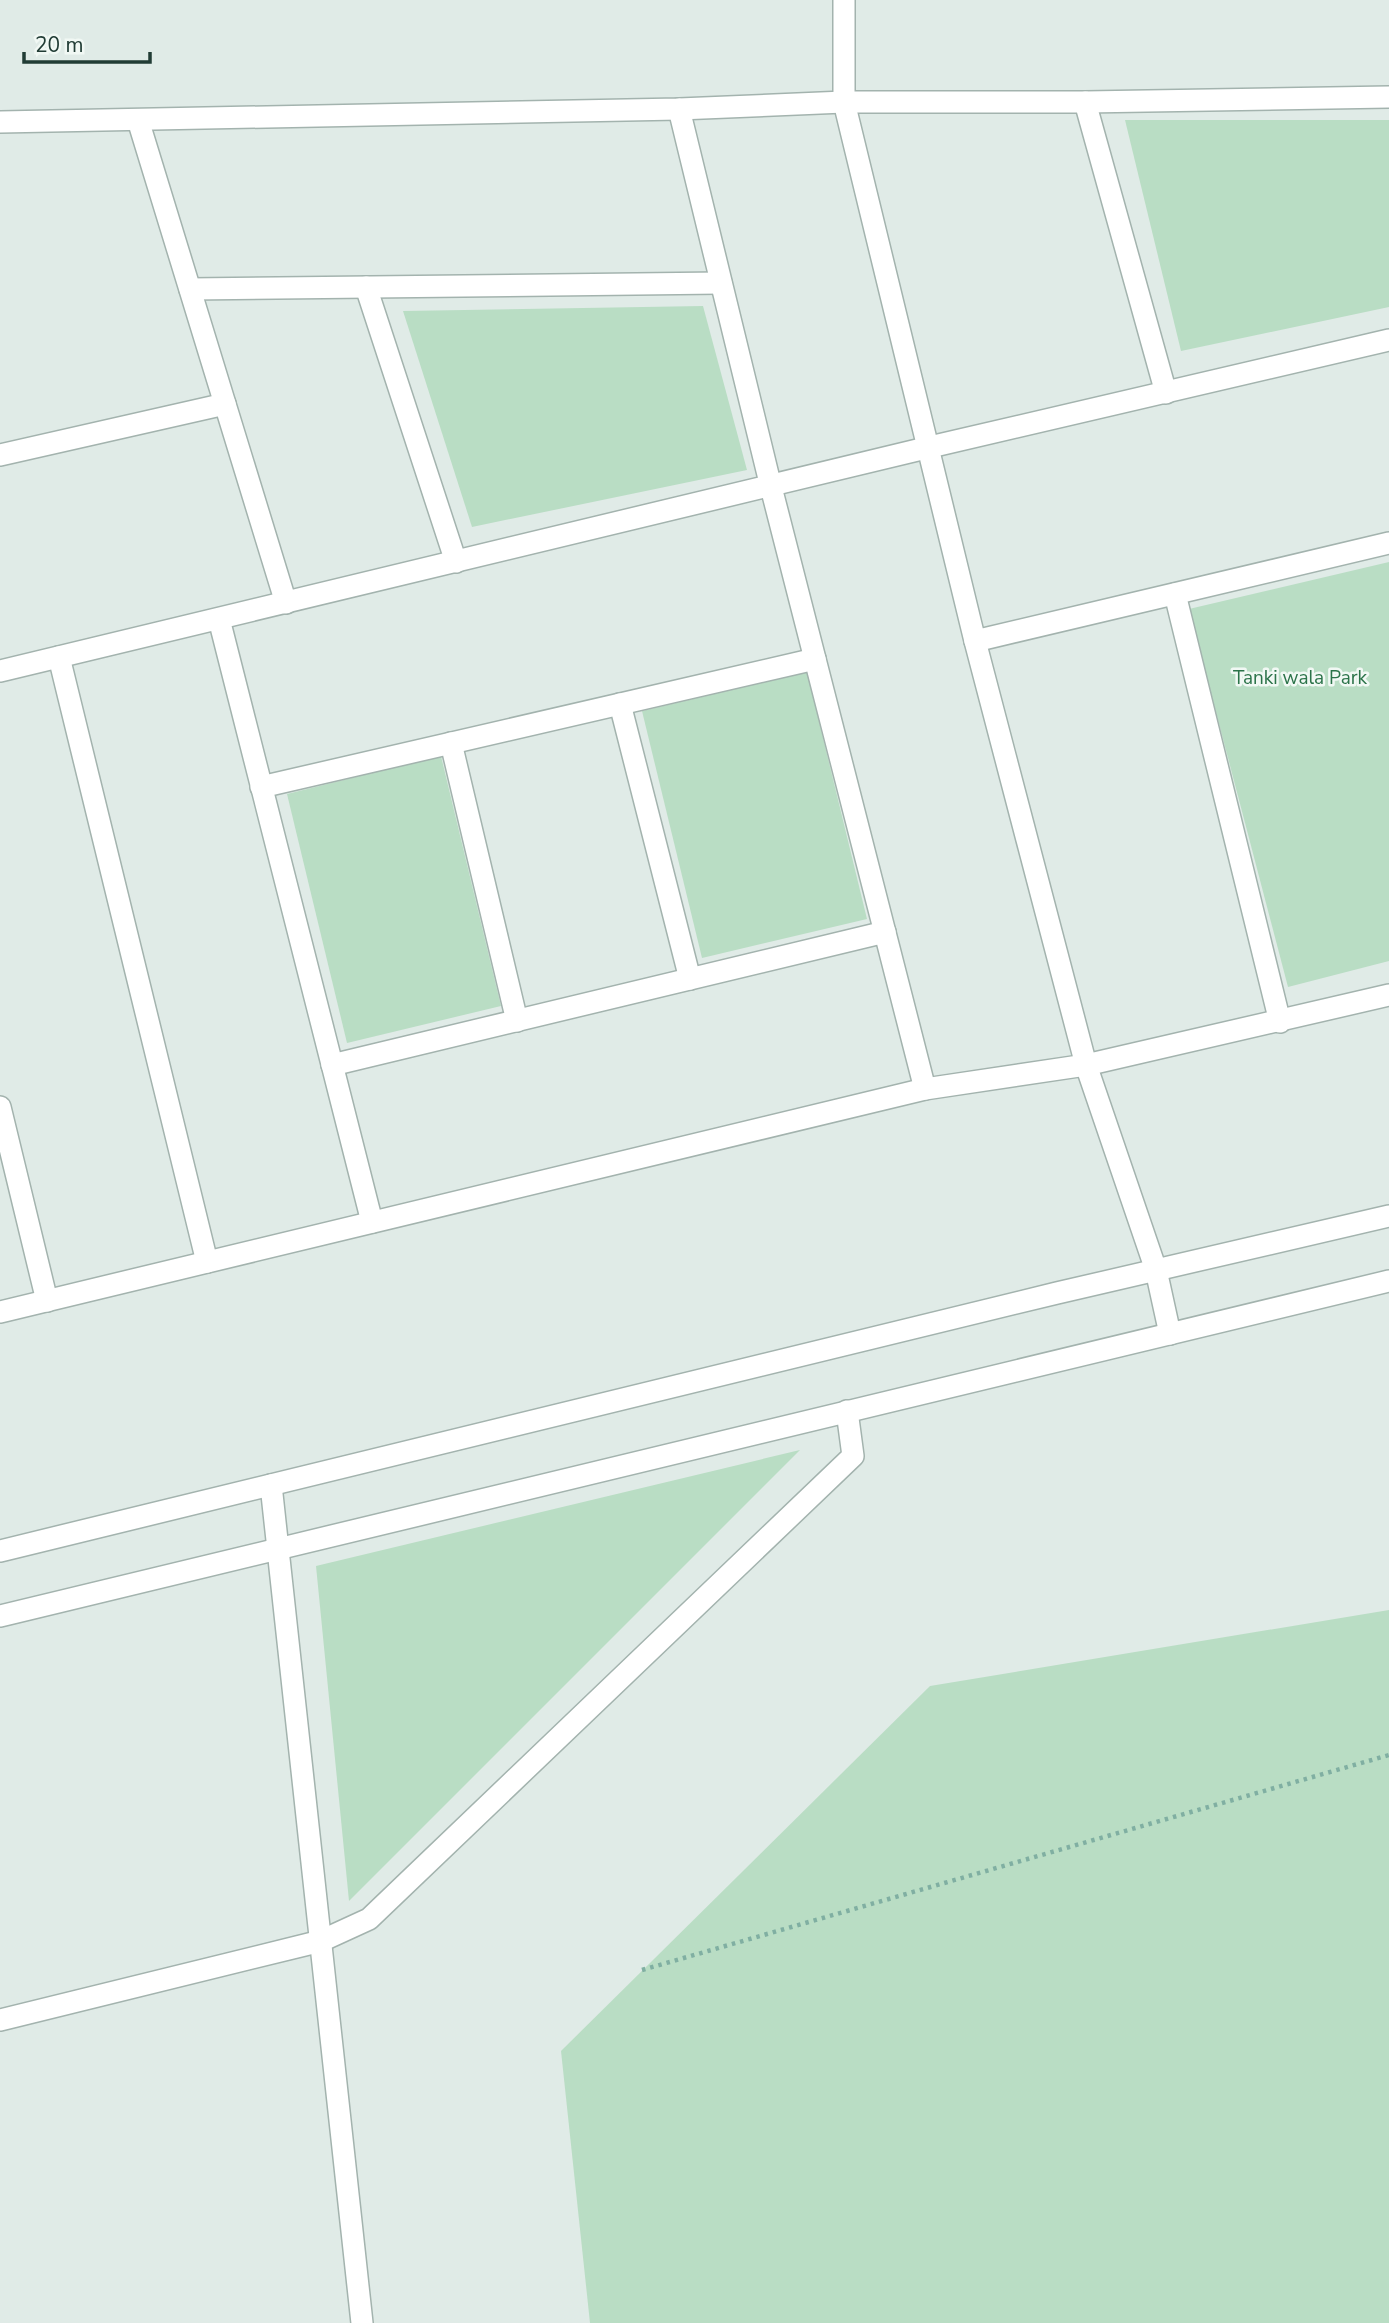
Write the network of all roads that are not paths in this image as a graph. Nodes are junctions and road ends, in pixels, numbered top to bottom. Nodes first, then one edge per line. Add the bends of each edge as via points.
1 (844, 0) edge
2 (1389, 97) edge
3 (844, 102) junction
4 (1085, 102) junction
5 (679, 109) junction
6 (138, 120) junction
7 (0, 122) edge
8 (721, 283) junction
9 (366, 287) junction
10 (190, 289) junction
11 (1389, 340) edge
12 (1166, 393) junction
13 (225, 404) junction
14 (930, 447) junction
15 (0, 455) edge
16 (771, 487) junction
17 (1389, 543) edge
18 (456, 562) junction
19 (1175, 594) junction
20 (286, 603) junction
21 (219, 619) junction
22 (975, 642) junction
23 (59, 657) junction
24 (815, 659) junction
25 (0, 671) edge
26 (620, 704) junction
27 (451, 743) junction
28 (261, 787) junction
29 (885, 932) junction
30 (690, 979) junction
31 (1389, 995) edge
32 (517, 1021) junction
33 (1280, 1021) junction
34 (332, 1065) junction
35 (1086, 1065) junction
36 (925, 1089) junction
37 (0, 1107) edge
38 (4, 1143) edge
39 (1389, 1216) edge
40 (372, 1222) junction
41 (207, 1262) junction
42 (1156, 1270) junction
43 (1389, 1281) edge
44 (47, 1301) junction
45 (0, 1312) edge
46 (1170, 1334) junction
47 (847, 1411) junction
48 (271, 1485) junction
49 (278, 1549) junction
50 (0, 1551) edge
51 (0, 1616) edge
52 (321, 1941) junction
53 (0, 2020) edge
54 (362, 2323) edge

1 - 3 street
2 - 4 street
3 - 4 street
3 - 5 street
3 - 14 street
4 - 12 street
5 - 6 street
5 - 8 street
6 - 7 street
6 - 10 street
8 - 9 street
8 - 16 street
9 - 10 street
9 - 18 street
10 - 13 street
11 - 12 street
12 - 14 street
13 - 15 street
13 - 20 street
14 - 16 street
14 - 22 street
16 - 18 street
16 - 24 street
17 - 19 street
18 - 20 street
19 - 22 street
19 - 33 street
20 - 21 street
21 - 23 street
21 - 28 street
22 - 35 street
23 - 25 street
23 - 41 street
24 - 26 street
24 - 29 street
26 - 27 street
26 - 30 street
27 - 28 street
27 - 32 street
28 - 34 street
29 - 30 street
29 - 36 street
30 - 32 street
31 - 33 street
32 - 34 street
33 - 35 street
34 - 40 street
35 - 36 street
35 - 42 street
36 - 40 street
37 - 38 street
38 - 44 street
39 - 42 street
40 - 41 street
41 - 44 street
42 - 46 street
42 - 48 street
43 - 46 street
44 - 45 street
46 - 47 street
47 - 49 street
47 - 52 street via 852,1456 369,1919
48 - 49 street
48 - 50 street
49 - 51 street
49 - 52 street
52 - 53 street
52 - 54 street

